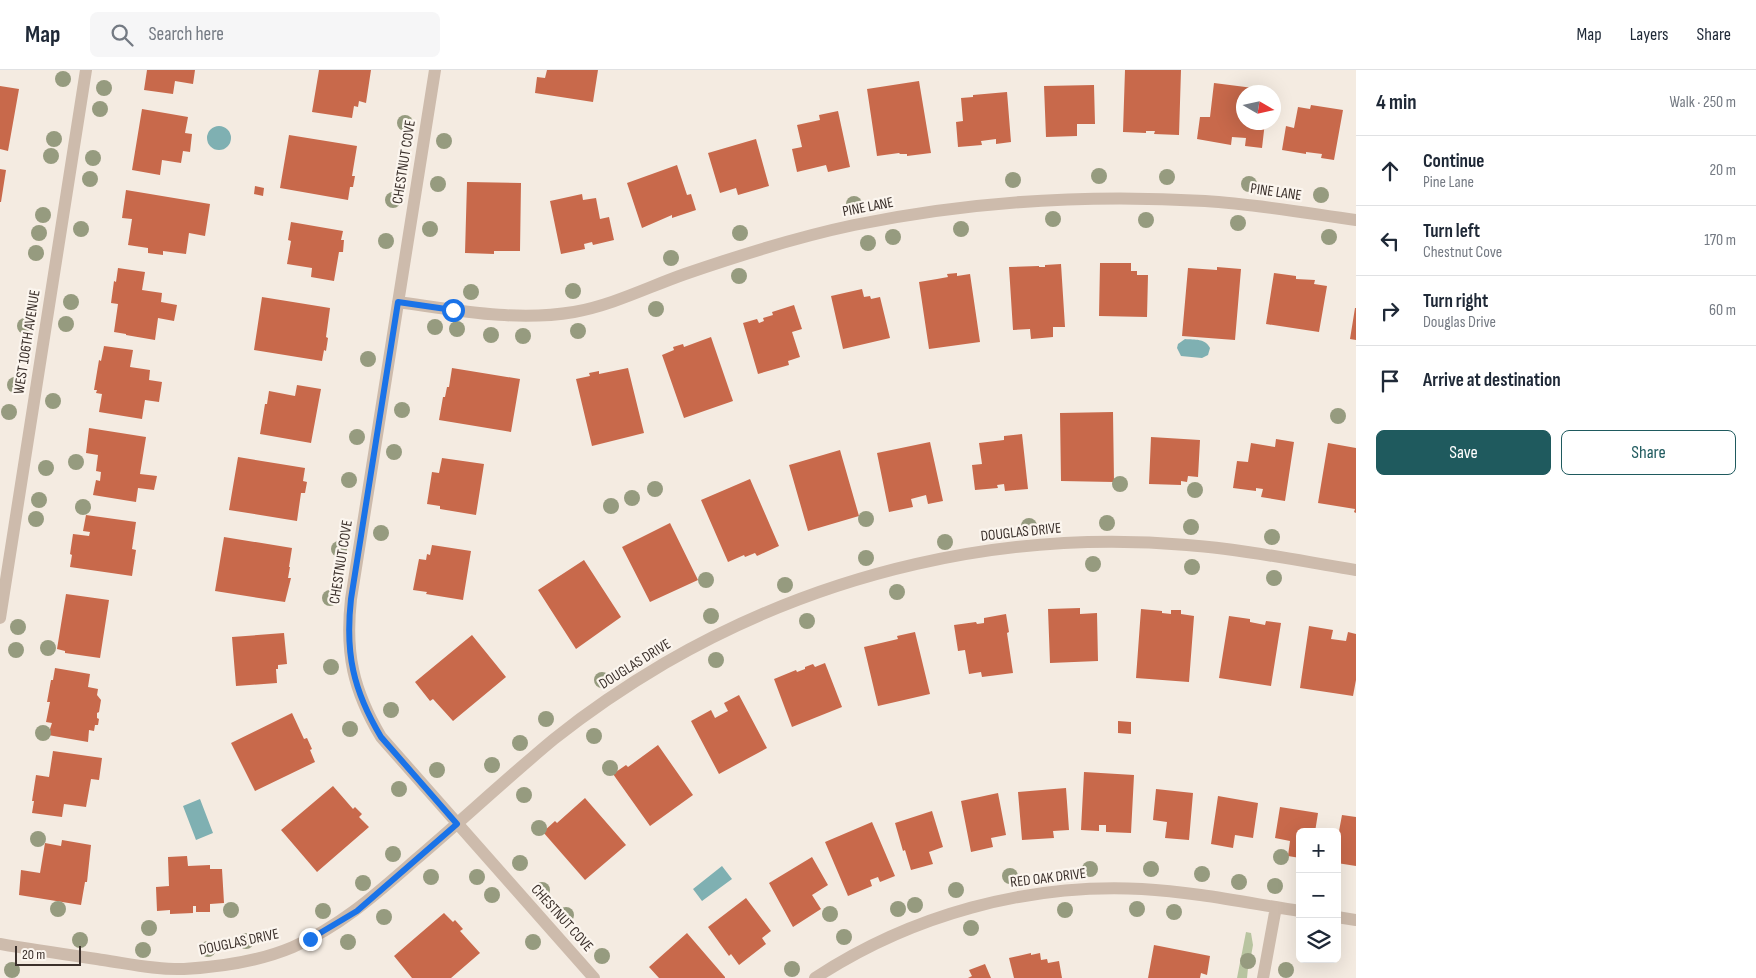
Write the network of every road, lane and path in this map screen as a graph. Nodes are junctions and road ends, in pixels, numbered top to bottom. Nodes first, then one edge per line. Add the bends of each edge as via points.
1 (86, 70) edge
2 (435, 70) edge
3 (1356, 220) edge
4 (398, 302) junction
5 (1356, 570) edge
6 (0, 618) edge
7 (457, 824) junction
8 (1276, 907) junction
9 (1296, 910) edge
10 (1341, 918) edge
11 (1356, 920) edge
12 (0, 944) edge
13 (594, 978) edge
14 (814, 978) edge
15 (1264, 978) edge

1 - 6 street, WEST 106TH AVENUE
2 - 4 street, CHESTNUT COVE
3 - 4 street, PINE LANE via 1206,201 1104,198 1020,201 929,212 824,232 573,312 508,316
4 - 7 street, CHESTNUT COVE via 351,599 349,650 360,695 381,737
5 - 7 street, DOUGLAS DRIVE via 1190,545 1101,541 990,550 884,572 774,609 664,664 570,726
7 - 12 street, DOUGLAS DRIVE via 357,911 310,939 266,956 205,967 160,968
7 - 13 street, CHESTNUT COVE
8 - 9 street, RED OAK DRIVE
8 - 14 street, RED OAK DRIVE via 1142,889 1096,888 1051,892 1002,900 928,922 863,950
8 - 15 street
10 - 11 street

